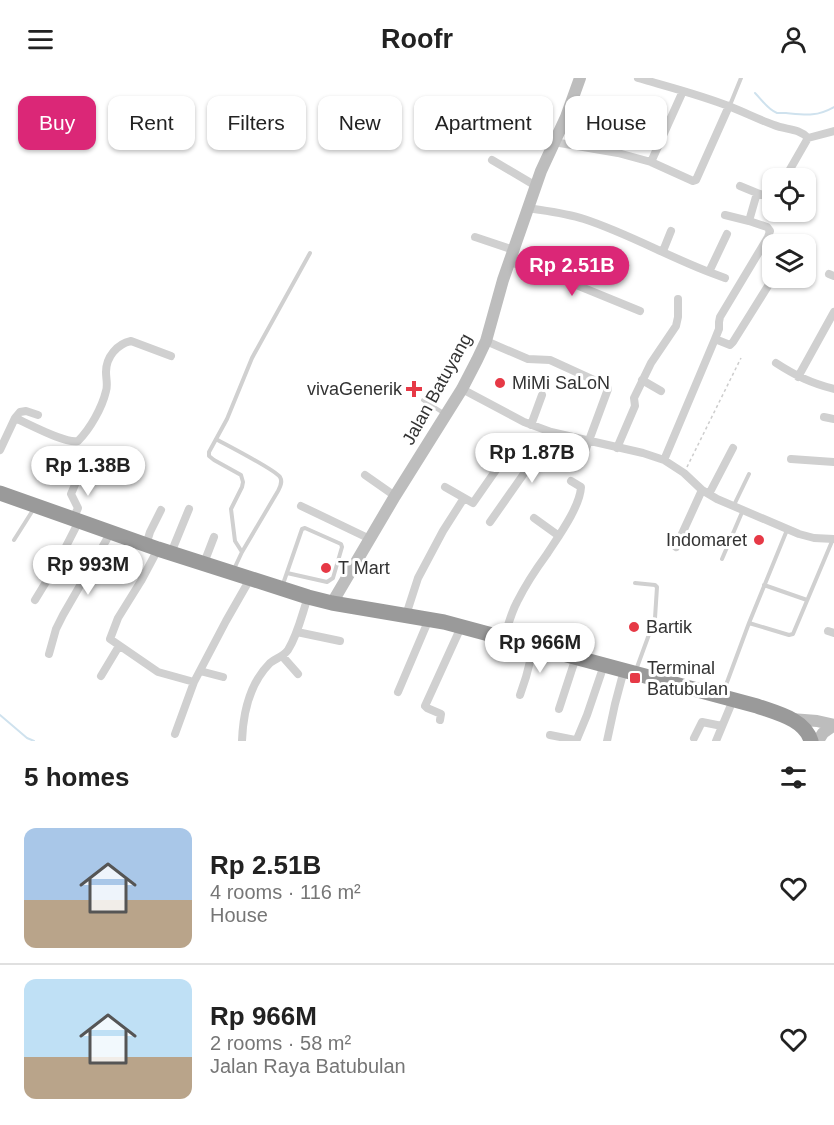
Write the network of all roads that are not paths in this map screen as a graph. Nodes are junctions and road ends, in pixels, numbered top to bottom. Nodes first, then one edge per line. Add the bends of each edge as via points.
1 (580, 78) edge
2 (638, 78) edge
3 (741, 78) edge
4 (682, 91) junction
5 (729, 106) junction
6 (667, 125) edge
7 (834, 130) edge
8 (808, 138) junction
9 (554, 142) junction
10 (656, 150) edge
11 (492, 160) dead end
12 (651, 162) junction
13 (791, 168) edge
14 (536, 186) junction
15 (740, 186) dead end
16 (757, 193) junction
17 (762, 195) edge
18 (528, 208) junction
19 (724, 215) dead end
20 (749, 221) junction
21 (671, 231) dead end
22 (727, 234) dead end
23 (475, 237) dead end
24 (663, 251) junction
25 (310, 253) dead end
26 (512, 256) junction
27 (710, 272) junction
28 (725, 278) dead end
29 (767, 288) edge
30 (678, 299) dead end
31 (640, 311) dead end
32 (834, 312) edge
33 (715, 339) junction
34 (486, 341) junction
35 (171, 356) dead end
36 (776, 363) dead end
37 (798, 377) junction
38 (642, 380) junction
39 (462, 389) junction
40 (834, 389) edge
41 (661, 391) dead end
42 (542, 395) dead end
43 (423, 400) dead end
44 (38, 415) dead end
45 (446, 415) junction
46 (824, 417) dead end
47 (15, 418) junction
48 (834, 419) edge
49 (531, 425) junction
50 (551, 432) junction
51 (216, 439) junction
52 (588, 441) junction
53 (617, 448) junction
54 (733, 448) dead end
55 (0, 450) edge
56 (791, 459) dead end
57 (503, 460) dead end
58 (664, 460) junction
59 (581, 462) dead end
60 (834, 462) edge
61 (83, 466) dead end
62 (749, 474) dead end
63 (365, 475) dead end
64 (571, 481) dead end
65 (445, 487) dead end
66 (705, 492) junction
67 (0, 493) edge
68 (395, 496) junction
69 (464, 498) junction
70 (36, 505) junction
71 (301, 506) dead end
72 (734, 506) junction
73 (189, 509) dead end
74 (161, 510) dead end
75 (743, 510) junction
76 (534, 518) dead end
77 (76, 520) junction
78 (490, 522) dead end
79 (787, 530) junction
80 (111, 532) junction
81 (558, 536) junction
82 (214, 537) dead end
83 (370, 539) junction
84 (834, 539) edge
85 (14, 540) dead end
86 (676, 547) dead end
87 (158, 549) junction
88 (242, 552) junction
89 (722, 559) dead end
90 (204, 563) junction
91 (232, 572) junction
92 (287, 573) junction
93 (250, 579) junction
94 (635, 583) dead end
95 (764, 585) junction
96 (282, 589) junction
97 (308, 597) junction
98 (35, 600) dead end
99 (807, 600) junction
100 (332, 603) junction
101 (406, 615) junction
102 (429, 619) junction
103 (749, 623) junction
104 (461, 627) junction
105 (297, 632) junction
106 (504, 638) junction
107 (340, 641) dead end
108 (119, 646) junction
109 (534, 646) junction
110 (50, 654) dead end
111 (283, 657) junction
112 (576, 657) junction
113 (604, 665) junction
114 (200, 671) junction
115 (630, 672) junction
116 (298, 674) dead end
117 (101, 676) dead end
118 (223, 677) dead end
119 (194, 682) junction
120 (398, 692) dead end
121 (520, 695) dead end
122 (728, 698) junction
123 (559, 709) dead end
124 (791, 719) junction
125 (440, 720) dead end
126 (834, 725) edge
127 (722, 726) junction
128 (175, 735) dead end
129 (550, 735) dead end
130 (694, 738) dead end
131 (242, 741) edge
132 (607, 741) edge
133 (716, 741) edge
134 (811, 741) edge
135 (818, 741) edge

1 - 9 street, Jalan Batuyang
2 - 4 street
3 - 5 lane
4 - 5 street
4 - 6 street
5 - 8 street via 802,132
5 - 12 street via 694,181
7 - 8 street
8 - 13 street
9 - 12 street
9 - 14 street, Jalan Batuyang
10 - 12 street
11 - 14 street
14 - 18 street, Jalan Batuyang
15 - 16 street
16 - 17 street
16 - 20 street
18 - 24 street via 581,218
18 - 26 street, Jalan Batuyang
19 - 20 street
20 - 33 street via 769,228 769,233 720,317
21 - 24 street
22 - 27 street
23 - 26 street
24 - 27 street
25 - 51 lane via 252,358
26 - 31 street
26 - 34 street, Jalan Batuyang
27 - 28 street
29 - 33 street via 730,345
30 - 38 street via 676,326
32 - 37 street
33 - 58 street
34 - 39 street, Jalan Batuyang
34 - 52 street via 531,360 545,358 607,386
35 - 47 street via 130,341 112,352 106,368 106,392 78,441 61,438
36 - 37 street
37 - 40 street
38 - 41 street
38 - 53 street
39 - 45 street, Jalan Batuyang
39 - 49 street
42 - 49 street
43 - 45 lane
44 - 47 street via 26,411
45 - 68 street, Jalan Batuyang
46 - 48 street
47 - 55 street
49 - 50 street
50 - 52 street
50 - 78 street
51 - 88 lane via 209,456 241,475 243,482 231,509 235,542
51 - 88 lane via 265,466 282,482
52 - 53 street
52 - 59 street
53 - 58 street
54 - 66 street
56 - 60 street
57 - 69 street via 475,502
58 - 66 street
61 - 77 street via 71,494 78,508
62 - 72 lane
63 - 68 street
64 - 81 street via 581,491
65 - 69 street
66 - 72 street
66 - 86 street
67 - 70 highway
68 - 83 street, Jalan Batuyang
69 - 101 street via 418,578
70 - 77 highway
70 - 85 lane
71 - 83 street
72 - 75 street
73 - 87 street
74 - 87 street via 150,532
75 - 79 street
75 - 89 lane
76 - 81 street
77 - 80 highway
77 - 98 street via 57,564
79 - 84 street
79 - 95 lane
80 - 87 highway
80 - 110 street via 56,629
81 - 106 street via 517,602
82 - 90 street
83 - 100 street, Jalan Batuyang
84 - 99 lane
87 - 90 highway
87 - 108 street via 110,636
88 - 91 lane
90 - 91 highway
91 - 93 highway
92 - 92 lane via 302,529 341,544 330,581
92 - 96 lane
93 - 96 highway
93 - 114 street
94 - 115 lane via 657,587 655,618
95 - 99 lane
95 - 103 lane
96 - 97 highway
97 - 100 highway
97 - 105 street
99 - 103 lane via 791,635
100 - 101 highway
101 - 102 highway
102 - 104 highway
102 - 120 street
103 - 122 lane
104 - 106 highway
104 - 125 street via 425,706 441,714
105 - 107 street
105 - 111 street
106 - 109 highway
108 - 117 street
108 - 119 street via 158,672
109 - 112 highway
109 - 121 street
111 - 116 street
111 - 131 street via 269,665 250,694
112 - 113 highway
112 - 123 street
113 - 115 highway
113 - 129 street via 577,739
114 - 118 street
114 - 119 street
115 - 122 highway
115 - 132 street via 615,704
119 - 128 street
122 - 124 highway
122 - 127 street
124 - 126 street
124 - 134 highway via 807,731
126 - 135 street
127 - 130 street via 702,722
127 - 133 street

